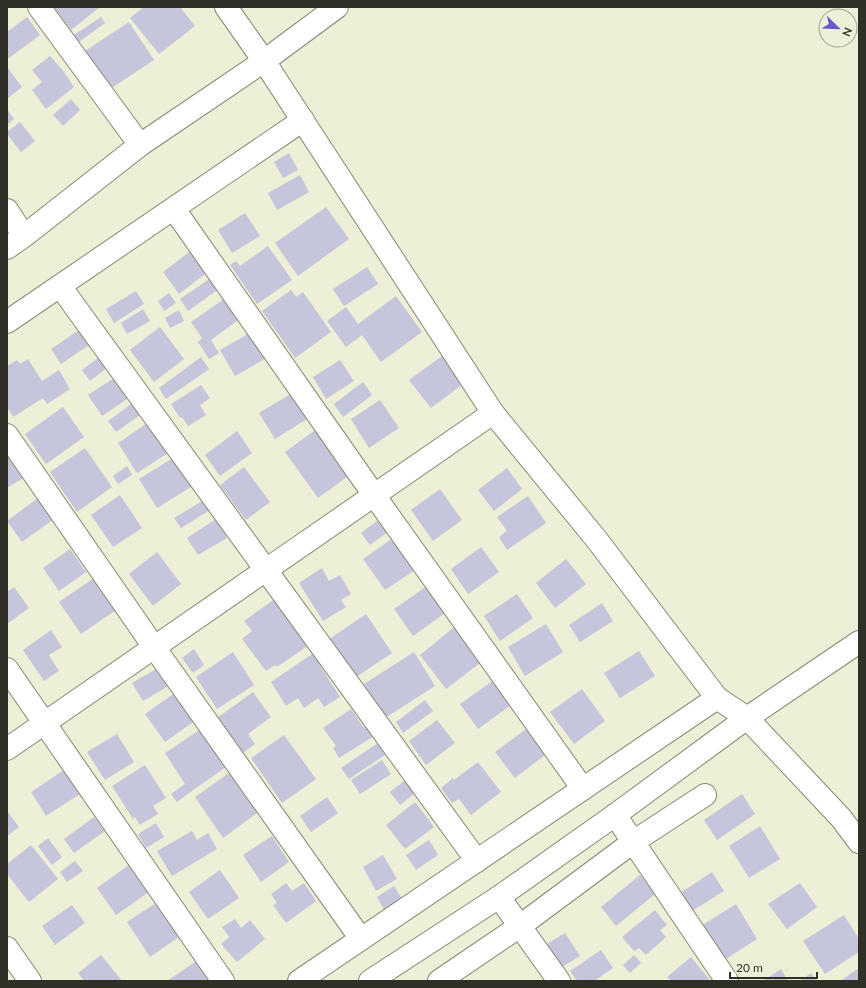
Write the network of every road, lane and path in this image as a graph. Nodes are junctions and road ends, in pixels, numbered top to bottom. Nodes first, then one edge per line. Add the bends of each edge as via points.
1 (39, 7) edge
2 (337, 7) edge
3 (231, 9) edge
4 (264, 61) junction
5 (303, 120) junction
6 (140, 145) junction
7 (174, 209) junction
8 (7, 210) edge
9 (16, 242) edge
10 (60, 286) junction
11 (7, 322) edge
12 (493, 413) junction
13 (7, 434) edge
14 (374, 495) junction
15 (266, 570) junction
16 (859, 642) edge
17 (154, 647) junction
18 (7, 669) edge
19 (717, 698) junction
20 (747, 718) junction
21 (45, 723) junction
22 (7, 749) edge
23 (583, 789) junction
24 (705, 794) dead end
25 (615, 816) junction
26 (634, 842) junction
27 (859, 842) edge
28 (477, 861) junction
29 (499, 897) junction
30 (520, 926) junction
31 (361, 939) junction
32 (7, 948) edge
33 (383, 977) edge
34 (30, 981) edge
35 (223, 981) edge
36 (299, 981) edge
37 (439, 981) edge
38 (559, 981) edge
39 (727, 981) edge

1 - 6 street
2 - 4 street
3 - 4 street
4 - 5 street
4 - 6 street
5 - 7 street
5 - 12 street
6 - 9 street
7 - 10 street
7 - 14 street
8 - 9 street
10 - 11 street
10 - 15 street
12 - 14 street
12 - 19 street via 597,540
13 - 17 street
14 - 15 street
14 - 23 street
15 - 17 street
15 - 28 street
16 - 20 street
17 - 21 street
17 - 31 street
18 - 21 street
19 - 20 street
19 - 23 street
20 - 25 street
20 - 27 street via 841,818
21 - 22 street
21 - 35 street
23 - 28 street
24 - 26 street
25 - 26 street
25 - 29 street
26 - 30 street
26 - 39 street
28 - 31 street
29 - 30 street
29 - 33 street
30 - 37 street
30 - 38 street
31 - 36 street
32 - 34 street

